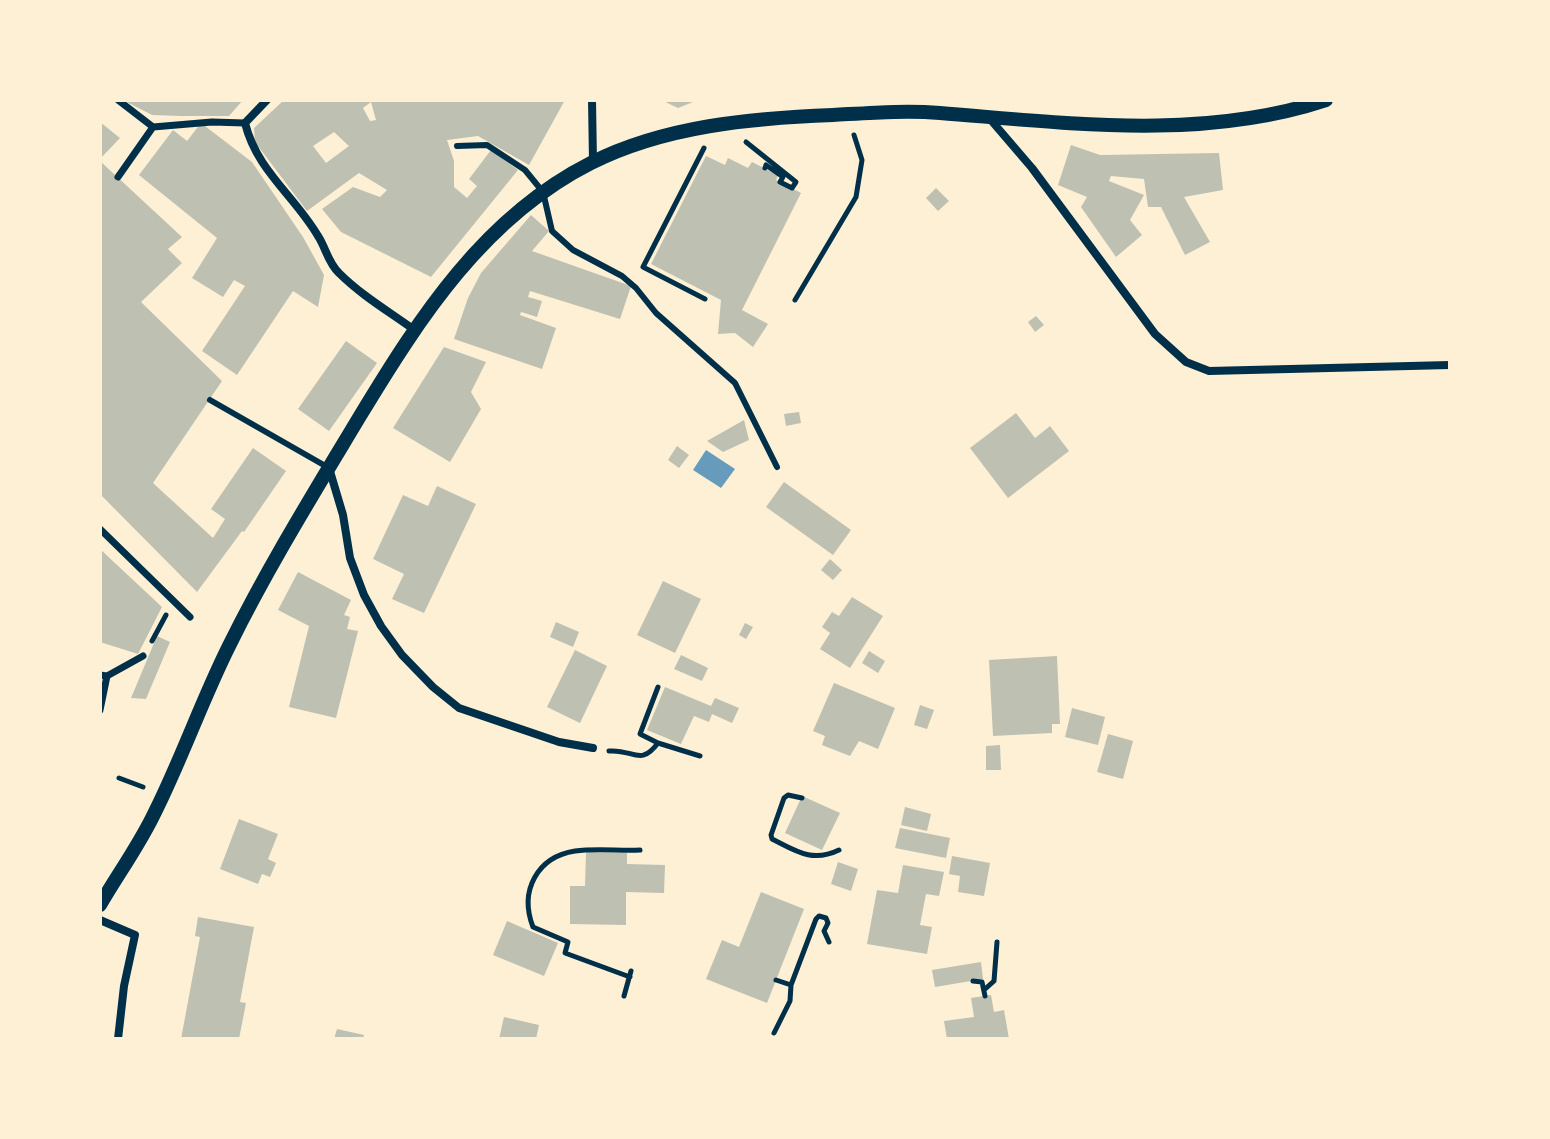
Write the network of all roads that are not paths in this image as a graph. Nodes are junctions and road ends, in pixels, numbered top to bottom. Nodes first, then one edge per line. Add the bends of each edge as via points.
1 (118, 100) edge
2 (267, 100) edge
3 (592, 100) edge
4 (1326, 100) edge
5 (990, 119) junction
6 (245, 123) junction
7 (153, 127) junction
8 (457, 146) dead end
9 (593, 162) junction
10 (118, 177) dead end
11 (543, 192) junction
12 (413, 329) junction
13 (1450, 365) edge
14 (210, 400) dead end
15 (777, 467) dead end
16 (329, 468) junction
17 (100, 529) edge
18 (190, 617) dead end
19 (143, 656) road end
20 (132, 662) junction
21 (144, 666) dead end
22 (103, 675) edge
23 (100, 710) edge
24 (597, 750) road end
25 (100, 905) edge
26 (100, 920) edge
27 (118, 1039) edge

1 - 7 street
2 - 6 street
3 - 9 street
4 - 5 street via 1271,116 1149,126
5 - 9 street via 940,113 787,117 639,143
5 - 13 street via 1155,334 1186,362 1209,371
6 - 7 street
6 - 12 street via 258,159 319,236 335,270
7 - 10 street
8 - 11 lane via 487,145 525,170
9 - 11 street
11 - 12 street via 503,222
11 - 15 lane via 552,231 573,250 629,282 735,383
12 - 16 street
14 - 16 lane
16 - 24 street via 364,595 402,655 459,708
16 - 25 street via 258,588 154,815
17 - 18 street
19 - 20 street
20 - 21 street
20 - 22 street
22 - 23 street
26 - 27 street via 135,935

